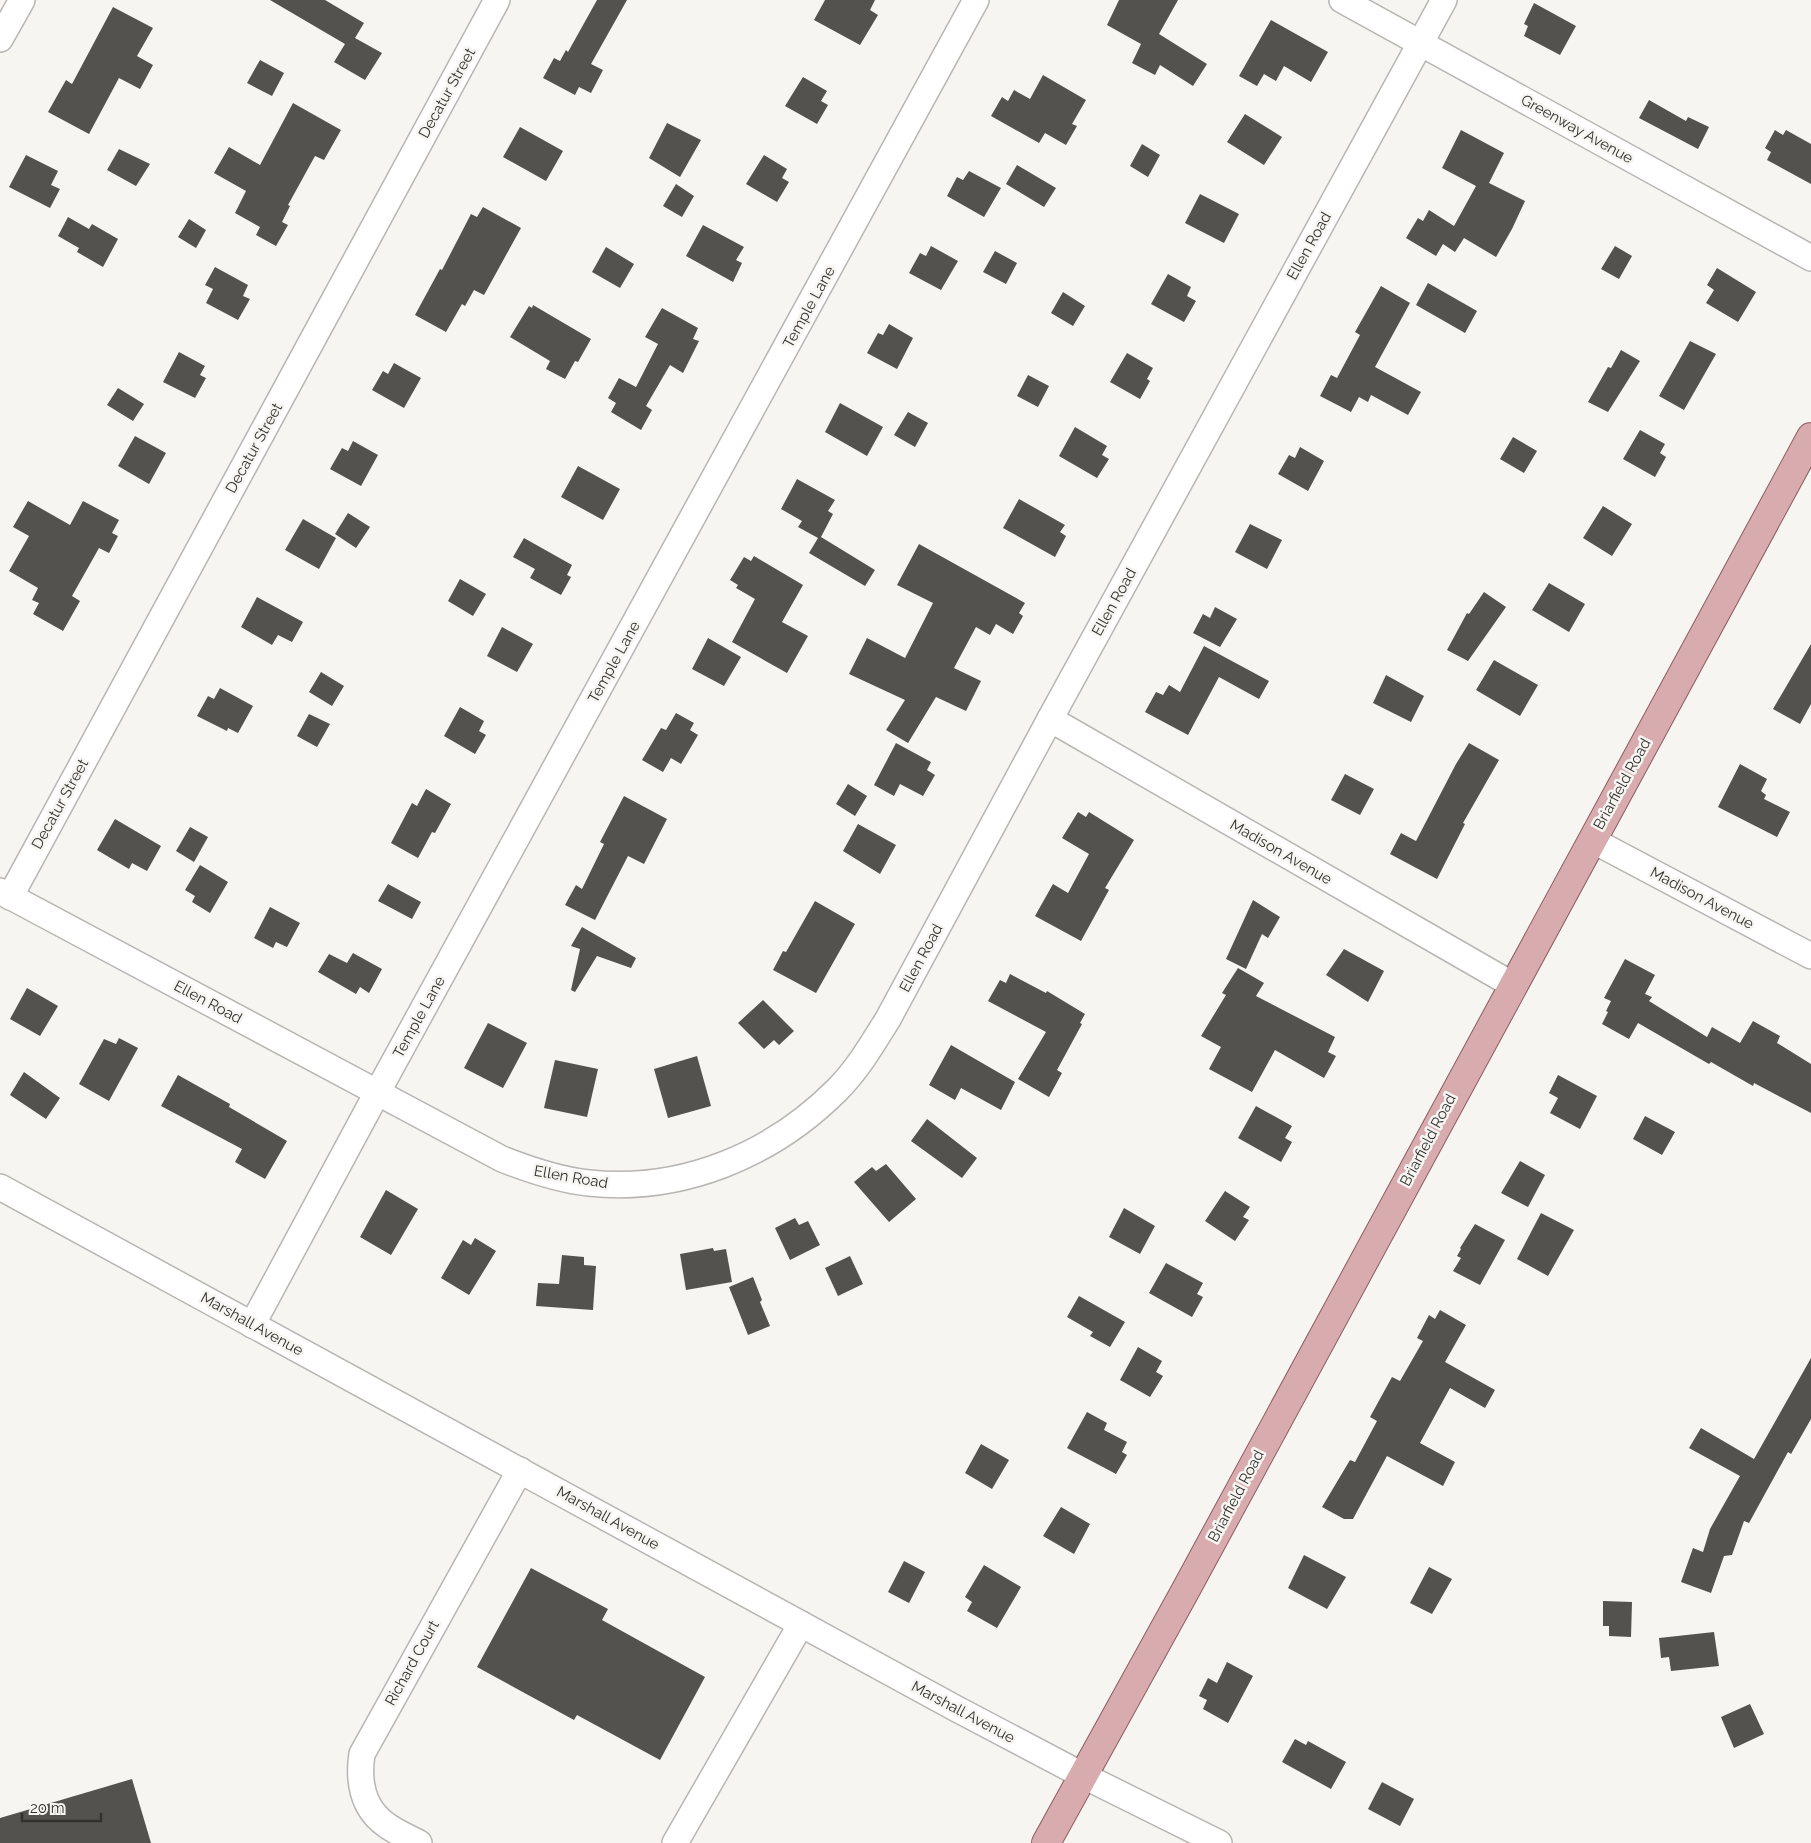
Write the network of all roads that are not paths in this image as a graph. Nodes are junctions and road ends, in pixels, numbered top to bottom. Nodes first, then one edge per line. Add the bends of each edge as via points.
1 (22, 0) edge
2 (497, 0) edge
3 (976, 0) edge
4 (1342, 0) edge
5 (1444, 0) edge
6 (0, 39) edge
7 (1420, 43) junction
8 (1811, 258) edge
9 (1811, 437) edge
10 (1050, 719) junction
11 (1592, 840) junction
12 (5, 894) edge
13 (1811, 956) edge
14 (1512, 985) junction
15 (377, 1093) junction
16 (0, 1187) edge
17 (252, 1325) junction
18 (520, 1470) junction
19 (801, 1624) junction
20 (1084, 1776) junction
21 (419, 1843) edge
22 (675, 1843) edge
23 (1046, 1843) edge
24 (1219, 1843) edge

1 - 6 street
2 - 12 street, Decatur Street
3 - 15 street, Temple Lane
4 - 7 street, Greenway Avenue
5 - 7 street, Ellen Road
7 - 8 street, Greenway Avenue
7 - 10 street, Ellen Road
9 - 11 main road, Briarfield Road
10 - 14 street, Madison Avenue
10 - 15 street, Ellen Road via 888,1019 865,1055 838,1089 781,1136 750,1153 685,1178 619,1185 589,1183 559,1178 502,1159
11 - 13 street, Madison Avenue
11 - 14 main road, Briarfield Road
12 - 15 street, Ellen Road
14 - 20 main road, Briarfield Road
15 - 17 street, Temple Lane
16 - 17 street, Marshall Avenue
17 - 18 street, Marshall Avenue
18 - 19 street, Marshall Avenue
18 - 21 street, Richard Court via 362,1754 362,1791 371,1809 385,1824
19 - 20 street, Marshall Avenue
19 - 22 street
20 - 23 main road, Briarfield Road
20 - 24 street, Marshall Avenue

